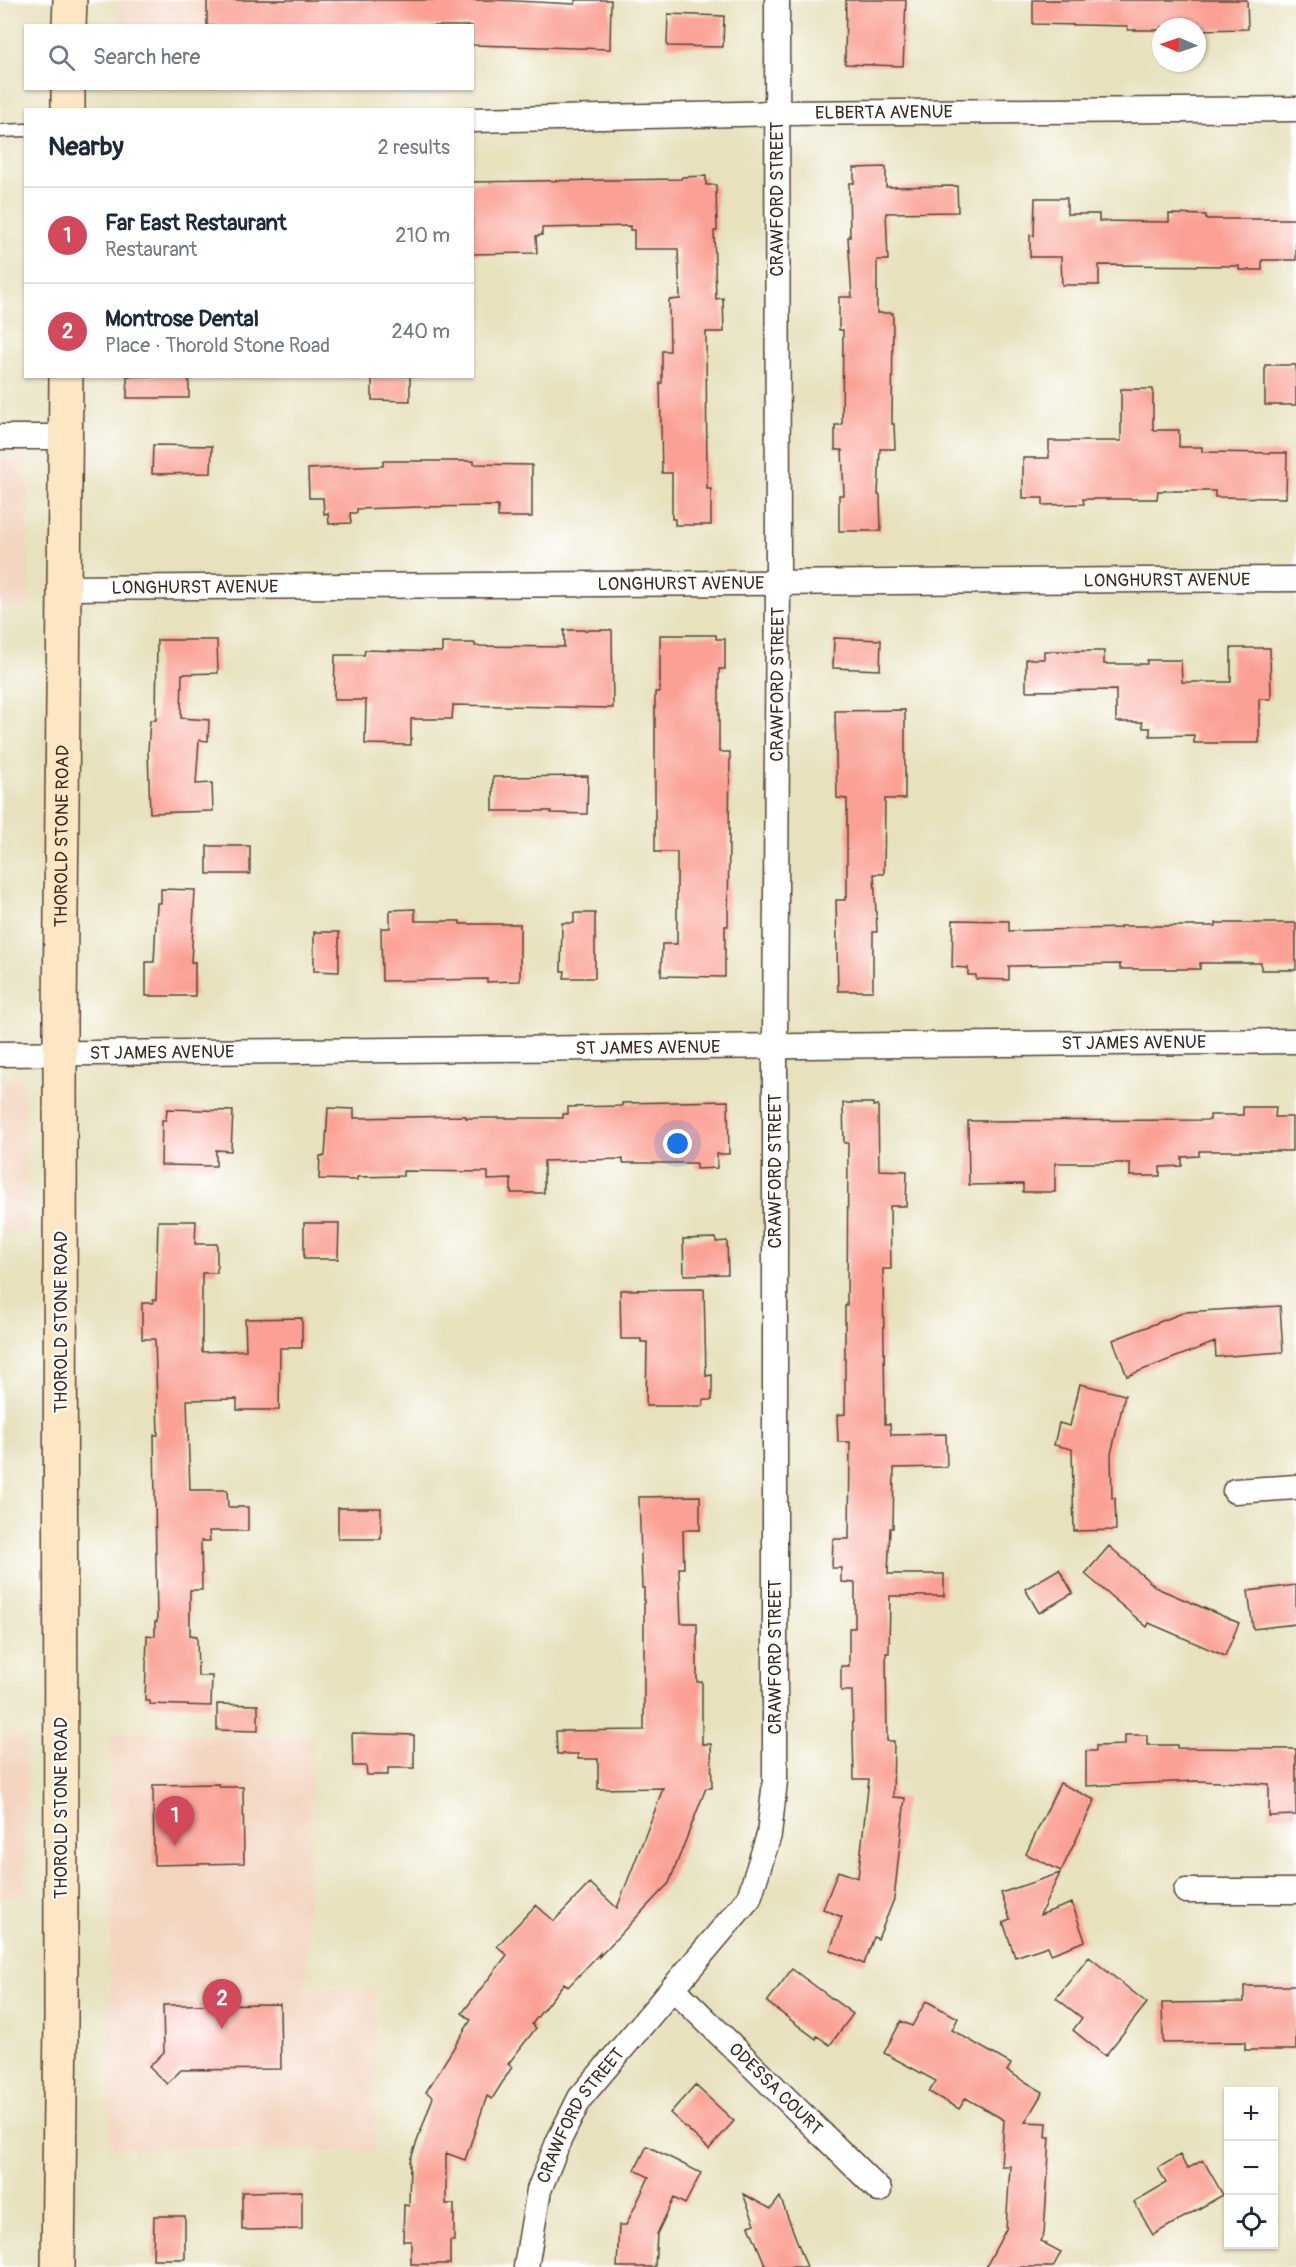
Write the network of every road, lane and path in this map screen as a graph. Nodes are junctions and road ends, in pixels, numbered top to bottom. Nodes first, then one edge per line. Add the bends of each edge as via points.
1 (70, 0) edge
2 (777, 0) edge
3 (69, 24) edge
4 (68, 90) edge
5 (68, 108) edge
6 (1296, 109) edge
7 (777, 113) junction
8 (474, 120) edge
9 (24, 130) edge
10 (0, 131) edge
11 (66, 378) edge
12 (0, 437) edge
13 (66, 437) junction
14 (1296, 579) edge
15 (778, 583) junction
16 (66, 588) junction
17 (1296, 1041) edge
18 (775, 1047) junction
19 (61, 1053) junction
20 (0, 1054) edge
21 (1296, 1487) edge
22 (1235, 1491) dead end
23 (1186, 1891) dead end
24 (1296, 1891) edge
25 (673, 1988) junction
26 (879, 2190) dead end
27 (58, 2267) edge
28 (526, 2267) edge

1 - 3 main road
2 - 7 street, CRAWFORD STREET
4 - 5 main road
6 - 7 street, ELBERTA AVENUE
7 - 8 street, ELBERTA AVENUE
7 - 15 street, CRAWFORD STREET
9 - 10 lane
11 - 13 main road, THOROLD STONE ROAD
12 - 13 street
13 - 16 main road, THOROLD STONE ROAD
14 - 15 street, LONGHURST AVENUE
15 - 16 street, LONGHURST AVENUE
15 - 18 street, CRAWFORD STREET
16 - 19 main road, THOROLD STONE ROAD
17 - 18 street, ST JAMES AVENUE
18 - 19 street, ST JAMES AVENUE
18 - 25 street, CRAWFORD STREET via 775,1781 769,1835 749,1898
19 - 20 street, ST JAMES AVENUE
19 - 27 main road, THOROLD STONE ROAD
21 - 22 street
23 - 24 street
25 - 26 street, ODESSA COURT
25 - 28 street, CRAWFORD STREET via 580,2098 539,2190

